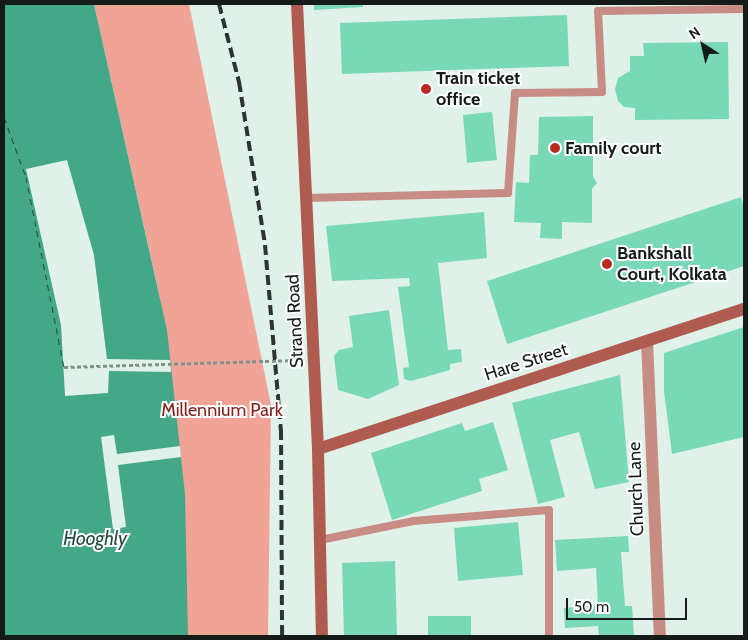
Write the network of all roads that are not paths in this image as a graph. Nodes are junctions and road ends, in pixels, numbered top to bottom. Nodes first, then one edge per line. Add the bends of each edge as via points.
1 (297, 4) edge
2 (744, 9) edge
3 (306, 198) junction
4 (744, 309) edge
5 (647, 341) junction
6 (318, 449) junction
7 (320, 540) junction
8 (322, 636) edge
9 (549, 636) edge
10 (660, 636) edge

1 - 3 main road, Strand Road
2 - 3 lane via 598,11 602,92 515,94 508,193
3 - 6 main road, Strand Road
4 - 5 main road, Hare Street
5 - 6 main road, Hare Street
5 - 10 street, Church Lane
6 - 7 main road, Strand Road
7 - 8 main road, Strand Road
7 - 9 lane via 413,521 549,510

